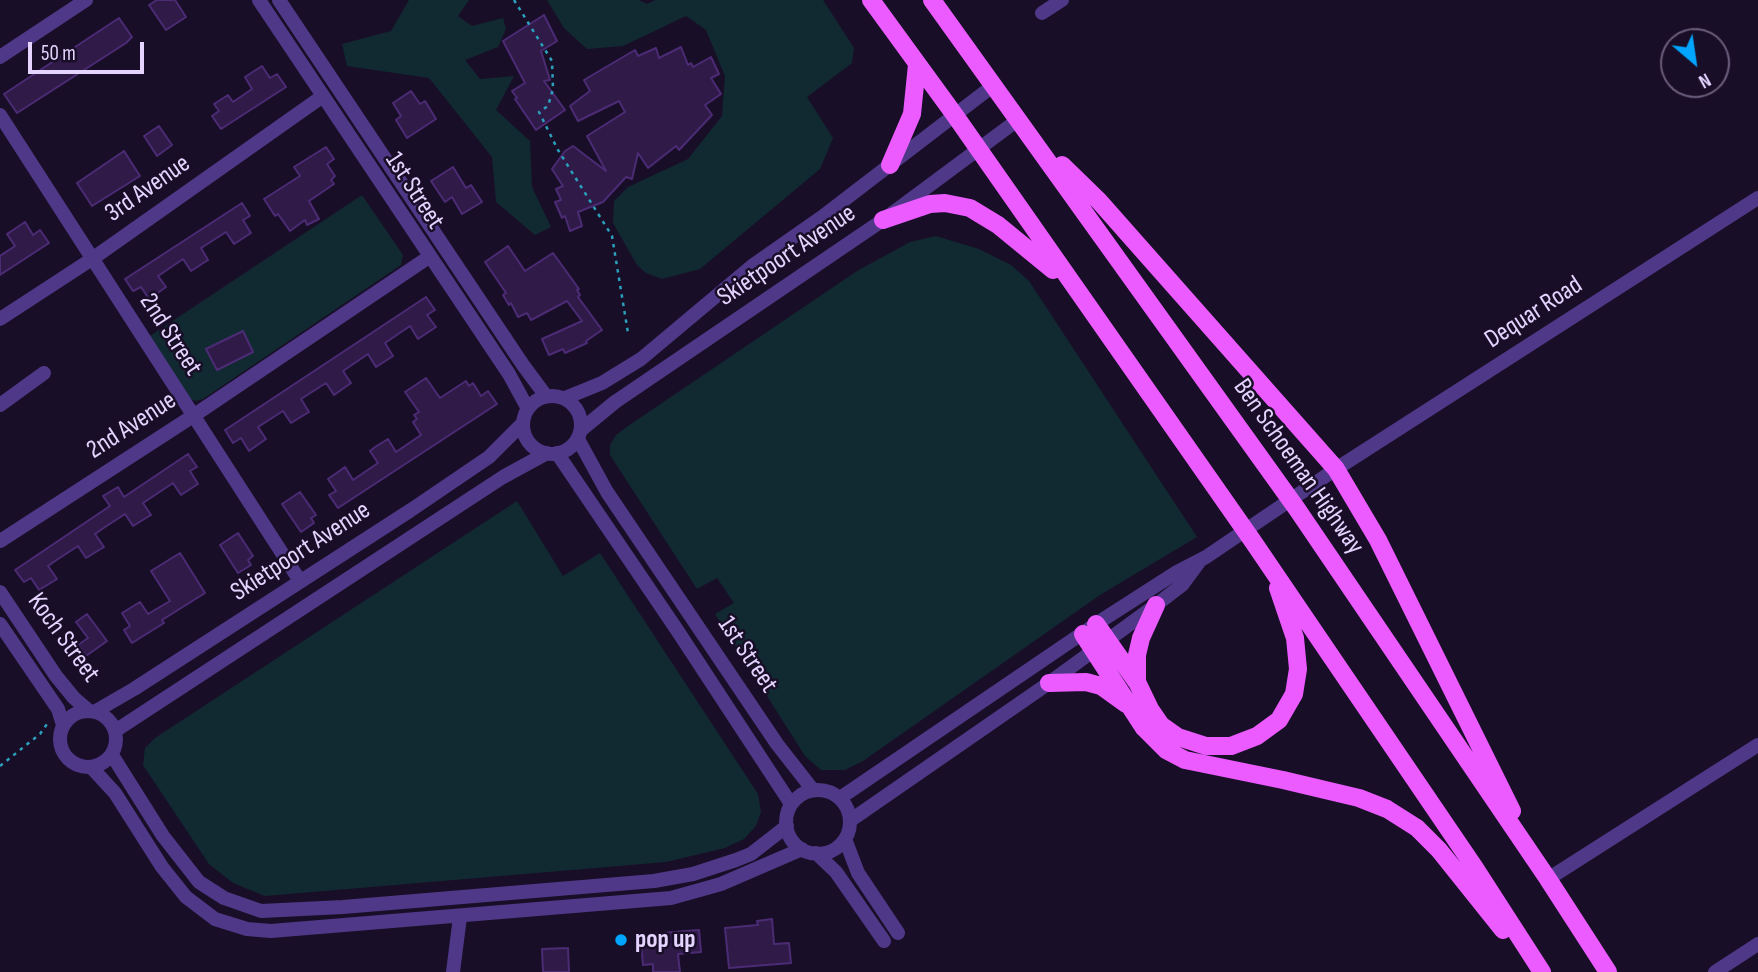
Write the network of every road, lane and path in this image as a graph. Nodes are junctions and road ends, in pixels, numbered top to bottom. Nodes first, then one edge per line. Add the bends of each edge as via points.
1 (86, 0) edge
2 (259, 0) edge
3 (279, 0) edge
4 (514, 0) edge
5 (870, 0) edge
6 (932, 0) edge
7 (1062, 0) edge
8 (1042, 13) dead end
9 (0, 57) edge
10 (917, 65) junction
11 (994, 85) junction
12 (323, 96) junction
13 (954, 114) junction
14 (0, 115) edge
15 (1023, 125) junction
16 (977, 149) junction
17 (890, 165) junction
18 (1758, 198) edge
19 (883, 220) junction
20 (429, 257) junction
21 (92, 259) junction
22 (1081, 296) junction
23 (0, 319) edge
24 (628, 333) dead end
25 (44, 373) dead end
26 (546, 396) junction
27 (565, 398) junction
28 (0, 405) edge
29 (193, 416) junction
30 (526, 416) junction
31 (579, 434) junction
32 (552, 453) junction
33 (1333, 471) junction
34 (1252, 540) junction
35 (0, 541) edge
36 (1203, 559) junction
37 (300, 581) junction
38 (0, 592) edge
39 (1156, 606) junction
40 (0, 624) edge
41 (1090, 629) junction
42 (1101, 645) junction
43 (1137, 682) junction
44 (1049, 683) junction
45 (1131, 708) junction
46 (58, 709) junction
47 (92, 711) junction
48 (63, 725) junction
49 (115, 731) junction
50 (1758, 745) edge
51 (112, 755) junction
52 (0, 766) edge
53 (91, 767) junction
54 (813, 790) junction
55 (840, 798) junction
56 (791, 804) junction
57 (851, 820) junction
58 (787, 826) junction
59 (845, 839) junction
60 (809, 851) junction
61 (1532, 856) junction
62 (1548, 879) junction
63 (460, 917) junction
64 (898, 933) dead end
65 (884, 942) dead end
66 (1758, 944) edge
67 (453, 972) edge
68 (1535, 972) edge
69 (1542, 972) edge
70 (1608, 972) edge
71 (1715, 972) edge

1 - 9 street
2 - 12 street, 1st Street
3 - 26 street, 1st Street
4 - 24 path via 552,61 553,89 548,106 539,112 612,236
5 - 10 main road
6 - 11 main road, Ben Schoeman Highway
7 - 8 street
10 - 13 main road
10 - 17 main road via 912,114
11 - 13 street, Skietpoort Avenue
11 - 15 main road, Ben Schoeman Highway
12 - 20 street, 1st Street
12 - 21 street, 3rd Avenue
13 - 16 main road
13 - 17 street, Skietpoort Avenue
14 - 21 street, 2nd Street
15 - 16 street, Skietpoort Avenue
15 - 33 main road via 1099,201
15 - 61 main road, Ben Schoeman Highway via 1297,509
16 - 19 street, Skietpoort Avenue
16 - 22 main road
17 - 27 street, Skietpoort Avenue via 752,266 641,359 602,383
18 - 33 street, Dequar Road
19 - 22 main road via 930,204 970,208 1035,253
19 - 31 street, Skietpoort Avenue via 615,402
20 - 29 street, 2nd Avenue
20 - 30 street, 1st Street via 509,374
21 - 23 street, 3rd Avenue
21 - 29 street, 2nd Street
22 - 34 main road
25 - 28 street
26 - 27 street
26 - 30 street via 533,403
27 - 31 street via 578,411
29 - 35 street, 2nd Avenue
29 - 37 street, 2nd Street
30 - 32 street via 524,431 532,446
30 - 37 street, Skietpoort Avenue via 489,457
31 - 32 street via 565,451
31 - 54 street, 1st Street via 607,492
32 - 49 street, Skietpoort Avenue via 503,477
32 - 56 street, 1st Street via 670,619
33 - 36 street, Dequar Road
33 - 61 main road via 1378,540
34 - 43 main road via 1277,587 1295,638 1298,669 1294,694 1279,720 1245,742 1206,746 1178,737 1161,725
34 - 69 main road
36 - 39 street via 1182,585
36 - 41 street
37 - 47 street, Skietpoort Avenue via 135,689
38 - 47 street, Koch Street via 55,676
39 - 42 street
39 - 43 main road via 1141,638
40 - 46 street, Koch Street
41 - 42 main road
41 - 55 street
42 - 43 main road
42 - 44 street
42 - 45 main road
44 - 45 main road via 1101,686
44 - 57 street
45 - 68 main road via 1166,750 1185,760 1359,798 1418,828
46 - 48 street, Koch Street
46 - 52 path via 40,734
47 - 48 street via 78,712
47 - 49 street
48 - 53 street via 59,736 67,759
49 - 51 street
50 - 62 street
51 - 53 street
51 - 58 street via 163,836 199,882 224,898 261,911 654,881 693,874 751,854
53 - 63 street via 115,793 186,897 215,919 271,931
54 - 55 street
54 - 56 street
55 - 57 street
56 - 58 street
57 - 59 street
58 - 60 street via 792,839
59 - 60 street via 831,851
59 - 64 street via 858,873
60 - 63 street via 671,898
60 - 65 street via 836,872
61 - 62 main road, Ben Schoeman Highway
62 - 70 main road, Ben Schoeman Highway
63 - 67 street
66 - 71 street

